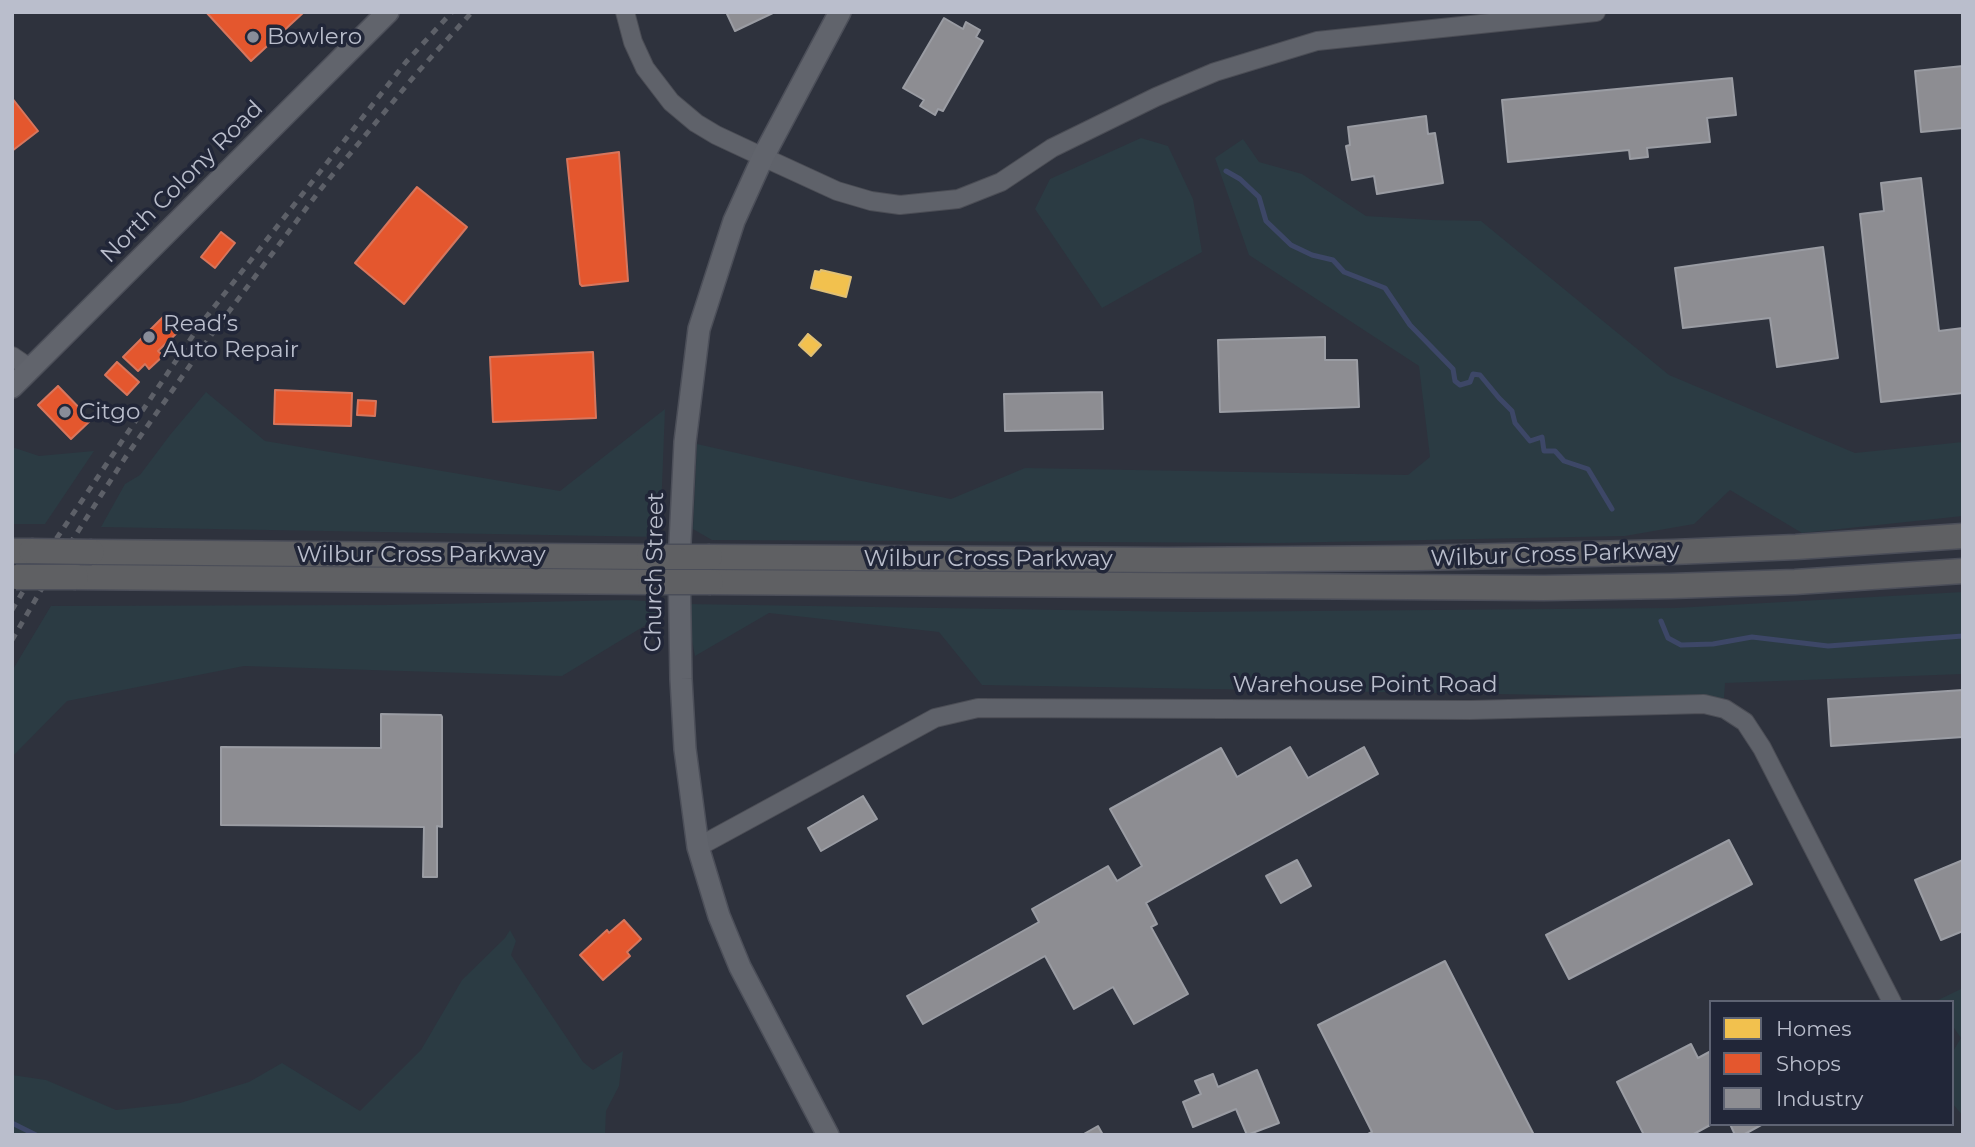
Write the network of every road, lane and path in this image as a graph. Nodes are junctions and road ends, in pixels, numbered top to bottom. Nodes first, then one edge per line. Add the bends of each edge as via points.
1 (388, 12) edge
2 (625, 12) edge
3 (839, 12) edge
4 (1596, 12) edge
5 (763, 157) junction
6 (12, 356) edge
7 (31, 369) junction
8 (12, 387) edge
9 (1963, 536) edge
10 (21, 551) edge
11 (1963, 571) edge
12 (14, 582) edge
13 (698, 847) junction
14 (1891, 1000) edge
15 (828, 1135) edge

1 - 7 main road, North Colony Road
2 - 5 street via 645,68 671,102 716,135
3 - 5 main road, Church Street
4 - 5 street via 1317,41 1215,72 1156,97 1052,148 1001,182 958,199 901,205 871,201 837,191
5 - 13 main road, Church Street via 734,221 699,329 685,442 679,563 681,679
6 - 7 street
7 - 8 main road, North Colony Road
9 - 10 highway, Wilbur Cross Parkway, bridge via 1727,550 1168,560
11 - 12 highway, Wilbur Cross Parkway, bridge via 1795,582 1544,588 237,579
13 - 14 street, Warehouse Point Road via 934,718 978,708 1470,710 1704,704 1725,709 1745,722 1762,748
13 - 15 main road, Church Street via 740,967

